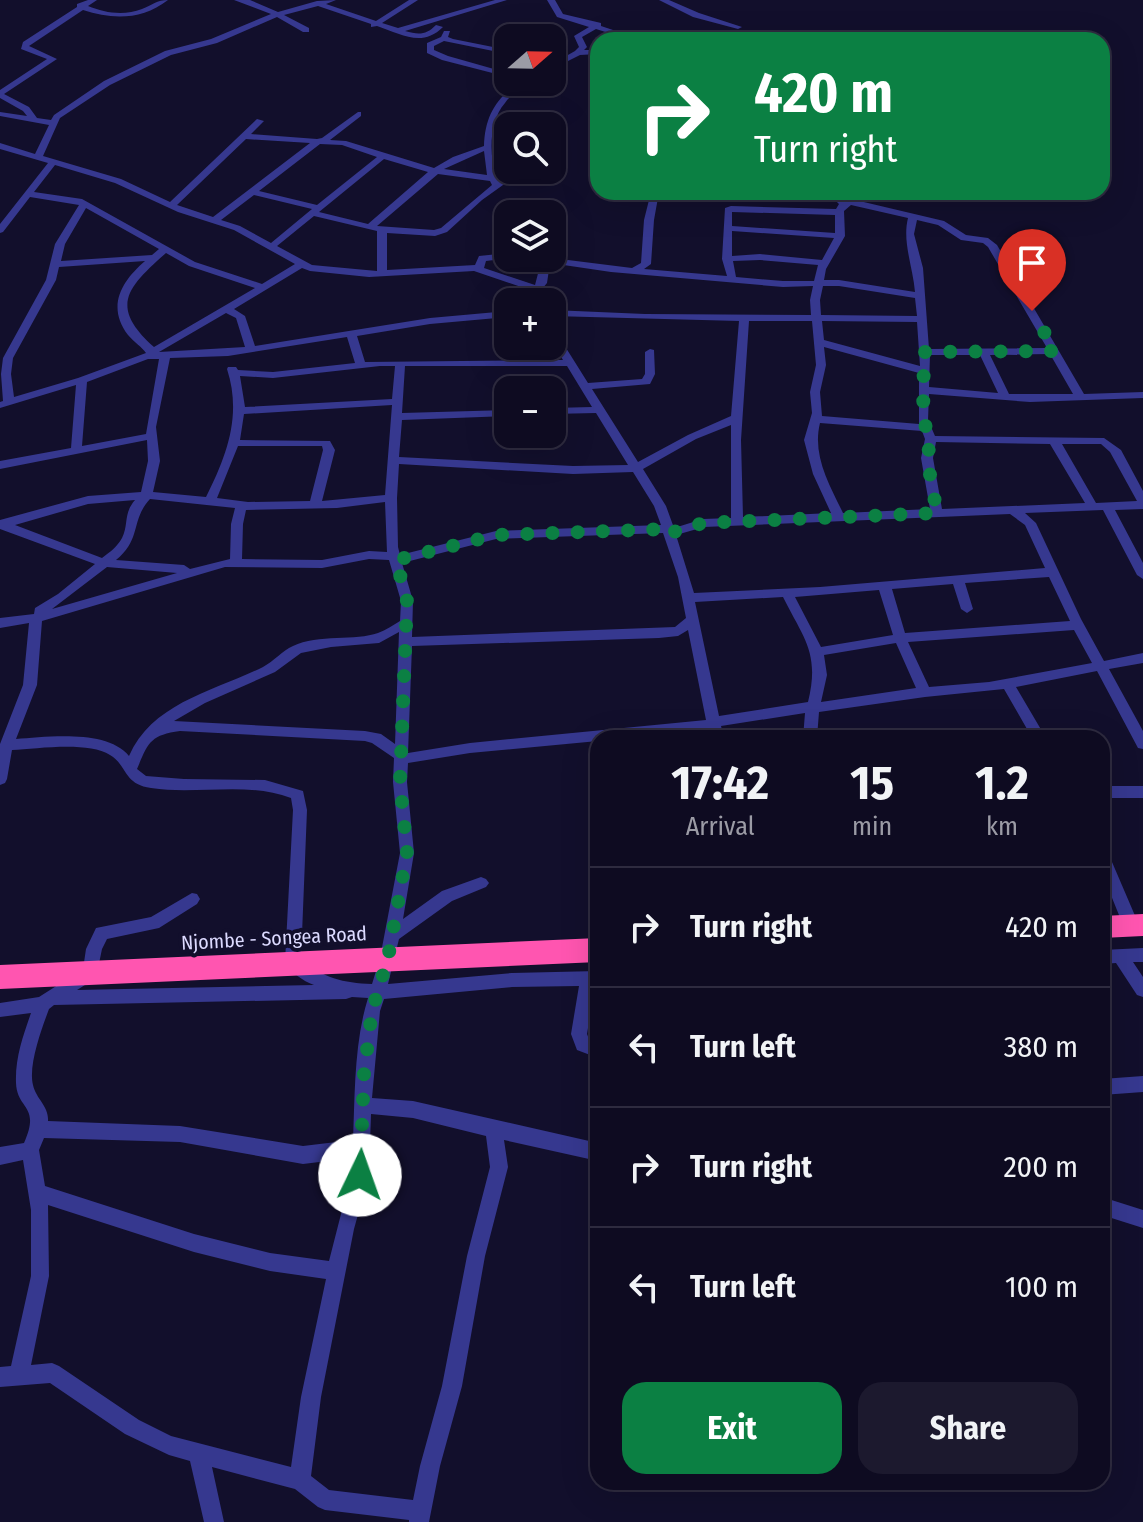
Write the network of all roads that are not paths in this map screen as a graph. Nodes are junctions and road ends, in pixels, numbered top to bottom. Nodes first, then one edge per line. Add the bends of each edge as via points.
1 (93, 0) edge
2 (164, 0) edge
3 (238, 0) edge
4 (332, 0) edge
5 (414, 0) edge
6 (503, 0) edge
7 (551, 0) edge
8 (663, 0) edge
9 (309, 3) edge
10 (80, 6) junction
11 (274, 15) junction
12 (427, 22) junction
13 (374, 25) junction
14 (598, 25) junction
15 (439, 27) junction
16 (738, 27) dead end
17 (607, 28) junction
18 (306, 30) dead end
19 (396, 31) junction
20 (611, 32) edge
21 (617, 32) edge
22 (444, 38) junction
23 (494, 51) edge
24 (590, 52) edge
25 (578, 53) junction
26 (566, 59) edge
27 (494, 71) edge
28 (0, 94) edge
29 (506, 96) edge
30 (0, 114) edge
31 (358, 114) dead end
32 (34, 120) junction
33 (260, 121) dead end
34 (52, 123) junction
35 (243, 136) junction
36 (321, 140) junction
37 (0, 146) edge
38 (488, 147) junction
39 (383, 156) junction
40 (38, 157) junction
41 (53, 162) junction
42 (437, 172) junction
43 (494, 176) edge
44 (494, 181) edge
45 (494, 184) edge
46 (254, 192) junction
47 (28, 194) junction
48 (653, 200) edge
49 (838, 200) edge
50 (84, 204) junction
51 (172, 205) junction
52 (842, 208) junction
53 (314, 211) junction
54 (913, 218) junction
55 (215, 220) junction
56 (369, 228) junction
57 (728, 228) junction
58 (0, 230) edge
59 (382, 231) junction
60 (840, 236) junction
61 (271, 247) junction
62 (165, 249) junction
63 (494, 257) edge
64 (153, 258) junction
65 (727, 259) junction
66 (566, 262) edge
67 (825, 263) junction
68 (55, 264) junction
69 (302, 264) junction
70 (479, 269) junction
71 (634, 270) junction
72 (382, 274) junction
73 (732, 279) junction
74 (819, 285) junction
75 (262, 287) junction
76 (534, 288) edge
77 (919, 296) junction
78 (227, 309) junction
79 (566, 314) edge
80 (494, 316) edge
81 (744, 316) junction
82 (815, 319) junction
83 (920, 319) junction
84 (351, 334) junction
85 (819, 342) junction
86 (251, 350) junction
87 (1055, 351) junction
88 (650, 352) dead end
89 (924, 352) junction
90 (228, 353) junction
91 (984, 353) junction
92 (155, 354) junction
93 (4, 358) edge
94 (566, 359) edge
95 (568, 363) junction
96 (361, 364) junction
97 (400, 365) junction
98 (925, 371) junction
99 (234, 373) junction
100 (82, 380) junction
101 (586, 386) junction
102 (923, 390) junction
103 (1143, 395) edge
104 (1005, 397) junction
105 (1081, 398) junction
106 (396, 402) junction
107 (5, 403) edge
108 (601, 410) junction
109 (240, 411) junction
110 (566, 411) edge
111 (494, 413) edge
112 (395, 417) junction
113 (737, 418) junction
114 (816, 419) junction
115 (929, 434) junction
116 (151, 436) junction
117 (1055, 442) junction
118 (232, 443) junction
119 (76, 450) junction
120 (392, 460) junction
121 (0, 465) edge
122 (636, 468) junction
123 (146, 496) junction
124 (391, 498) junction
125 (210, 501) junction
126 (315, 504) junction
127 (1143, 504) edge
128 (241, 506) junction
129 (1093, 508) junction
130 (1108, 508) junction
131 (1015, 511) junction
132 (937, 513) junction
133 (838, 515) junction
134 (737, 521) junction
135 (1, 526) edge
136 (669, 531) junction
137 (396, 558) junction
138 (104, 563) junction
139 (236, 564) junction
140 (193, 570) junction
141 (1053, 572) junction
142 (1143, 575) edge
143 (958, 580) junction
144 (884, 585) junction
145 (787, 593) junction
146 (689, 598) junction
147 (967, 609) dead end
148 (29, 618) junction
149 (693, 619) junction
150 (0, 623) edge
151 (406, 623) junction
152 (1079, 625) junction
153 (0, 630) edge
154 (672, 632) junction
155 (901, 638) junction
156 (698, 639) junction
157 (404, 642) junction
158 (817, 652) junction
159 (1143, 658) edge
160 (1103, 667) junction
161 (1008, 684) junction
162 (925, 692) junction
163 (813, 707) junction
164 (715, 728) edge
165 (690, 730) edge
166 (811, 730) edge
167 (1034, 730) edge
168 (148, 733) junction
169 (590, 738) edge
170 (1143, 744) edge
171 (4, 748) edge
172 (402, 758) junction
173 (130, 769) junction
174 (0, 779) edge
175 (1110, 792) edge
176 (1143, 792) edge
177 (1110, 871) edge
178 (481, 883) dead end
179 (192, 899) dead end
180 (1137, 925) edge
181 (1110, 927) edge
182 (389, 947) junction
183 (590, 950) edge
184 (1143, 955) edge
185 (1120, 956) junction
186 (1110, 957) edge
187 (327, 961) junction
188 (293, 962) junction
189 (90, 973) junction
190 (0, 977) edge
191 (590, 978) edge
192 (364, 990) junction
193 (590, 990) edge
194 (1143, 990) edge
195 (46, 1001) junction
196 (0, 1010) edge
197 (590, 1047) edge
198 (1143, 1084) edge
199 (1110, 1086) edge
200 (364, 1104) junction
201 (39, 1129) junction
202 (494, 1131) junction
203 (361, 1148) junction
204 (30, 1150) junction
205 (590, 1150) edge
206 (0, 1156) edge
207 (36, 1192) junction
208 (1110, 1209) edge
209 (1143, 1219) edge
210 (337, 1271) junction
211 (9, 1377) edge
212 (199, 1454) junction
213 (300, 1480) junction
214 (419, 1516) edge
215 (214, 1522) edge

1 - 10 street
2 - 10 street via 128,16
3 - 11 street via 264,5
4 - 9 street
5 - 13 street
6 - 12 street
7 - 14 street via 557,13
8 - 16 street
9 - 11 street
9 - 13 street
10 - 28 street via 24,47 52,57 51,61
11 - 18 street
11 - 34 street via 214,41 160,56 93,91
12 - 15 street
12 - 19 street
13 - 19 street
14 - 17 street
14 - 25 street via 578,36 583,47
15 - 19 street via 420,37
15 - 22 street via 448,32
17 - 20 street
17 - 21 street
22 - 23 street
22 - 27 street via 430,45 430,51
24 - 25 street
25 - 26 street
28 - 32 street
29 - 38 street via 490,116
30 - 32 street
31 - 36 street
32 - 34 street
33 - 35 street
34 - 40 street
35 - 36 street
35 - 51 street
36 - 39 street
36 - 46 street
37 - 40 street
38 - 42 street via 461,154
38 - 43 street
39 - 42 street
39 - 53 street
40 - 41 street
41 - 47 street
41 - 51 street via 118,181
42 - 44 street
42 - 56 street
45 - 59 street via 444,230
46 - 53 street
46 - 55 street
47 - 50 street
47 - 58 street
48 - 71 street via 646,264
49 - 52 street
50 - 62 street
50 - 68 street via 60,244
51 - 55 street
52 - 54 street via 855,202
52 - 57 street via 734,208 728,210
52 - 60 street
53 - 56 street
53 - 61 street
54 - 77 street via 909,234 918,263
54 - 87 street via 941,223 964,238 989,241
55 - 61 street
56 - 59 street
57 - 60 street
57 - 65 street
59 - 72 street
60 - 67 street
61 - 69 street
62 - 64 street
62 - 75 street via 216,274
63 - 70 street via 482,258
64 - 68 street
64 - 92 street via 128,283 122,302 132,333
65 - 67 street
65 - 73 street
66 - 71 street
67 - 74 street
68 - 93 street via 51,280
69 - 72 street via 321,271
69 - 75 street
70 - 72 street
70 - 76 street
71 - 73 street
73 - 74 street
74 - 77 street via 839,283
74 - 82 street
75 - 78 street
77 - 83 street
78 - 86 street via 240,316
78 - 92 street
79 - 81 street
80 - 84 street
81 - 82 street
81 - 113 street
82 - 83 street
82 - 85 street
83 - 89 street
84 - 86 street
84 - 96 street
85 - 98 street
85 - 114 street
86 - 90 street
87 - 91 street
87 - 105 street
88 - 101 street via 646,382
89 - 91 street
89 - 98 street
90 - 92 street
90 - 99 street
91 - 104 street
92 - 100 street
92 - 116 street
93 - 107 street
94 - 95 street
95 - 97 street
95 - 101 street
96 - 97 street
96 - 99 street via 273,375
97 - 106 street
98 - 102 street
99 - 109 street
100 - 107 street
100 - 119 street
101 - 108 street
102 - 104 street
102 - 115 street
103 - 105 street
104 - 105 street
106 - 109 street
106 - 112 street
108 - 110 street
108 - 122 street
109 - 118 street
111 - 112 street
112 - 120 street
113 - 122 street
113 - 134 street
114 - 115 street
114 - 133 street via 812,452
115 - 117 street
115 - 132 street via 927,458
116 - 119 street
116 - 123 street via 155,453
117 - 127 street via 1109,443
117 - 129 street
118 - 125 street
118 - 126 street via 326,443 329,450
119 - 121 street
120 - 122 street via 559,470
120 - 124 street
122 - 136 street
123 - 125 street
123 - 135 street via 88,500
123 - 138 street via 133,510 125,544
124 - 126 street
124 - 137 street
125 - 128 street
126 - 128 street
127 - 130 street
128 - 139 street
129 - 130 street
129 - 131 street
130 - 142 street
131 - 132 street
131 - 141 street via 1028,519
132 - 133 street
133 - 134 street
134 - 136 street
135 - 138 street
136 - 137 street via 496,535
136 - 146 street
137 - 139 street via 369,555 322,564
137 - 151 street via 405,588
138 - 140 street
138 - 148 street
139 - 140 street
140 - 148 street
141 - 143 street
141 - 152 street
143 - 144 street
143 - 147 street
144 - 145 street
144 - 155 street
145 - 146 street
145 - 158 street
146 - 149 street
148 - 150 street
148 - 153 street
148 - 171 street via 30,685
149 - 154 street
149 - 156 street
151 - 157 street
151 - 168 street via 379,638 297,649 256,676 182,708
152 - 155 street
152 - 160 street
154 - 156 street
154 - 157 street
155 - 158 street
155 - 162 street
156 - 164 street
157 - 172 street
158 - 163 street via 820,672
159 - 160 street
160 - 161 street
160 - 170 street
161 - 162 street
161 - 167 street
162 - 163 street
163 - 164 street
163 - 166 street
164 - 165 street
168 - 172 street via 193,726 356,735 376,738
168 - 173 street
169 - 172 street
171 - 173 street via 97,745 116,751
171 - 174 street
172 - 182 street via 407,853
173 - 188 street via 146,782 273,785 298,795
175 - 176 street
177 - 180 street
178 - 182 street via 447,896
179 - 189 street via 154,923 102,933
180 - 181 highway
182 - 183 highway, Njombe - Songea Road
182 - 187 highway, Njombe - Songea Road
182 - 192 street
184 - 185 street
185 - 186 street
185 - 194 street
187 - 188 highway, Njombe - Songea Road
187 - 192 street
188 - 189 highway, Njombe - Songea Road
188 - 192 street via 313,978
189 - 190 highway, Njombe - Songea Road
189 - 195 street
191 - 192 street
192 - 195 street
192 - 200 street
193 - 197 street via 579,1034
195 - 196 street
195 - 201 street via 27,1048 24,1086 40,1115
198 - 199 street
200 - 202 street via 381,1110 417,1110
200 - 203 street
201 - 203 street via 180,1134 303,1155
201 - 204 street
202 - 205 street
202 - 214 street via 499,1167
203 - 210 street via 360,1175
204 - 206 street
204 - 207 street
207 - 210 street via 194,1243 270,1262
207 - 211 street via 40,1276
208 - 209 street
210 - 213 street
211 - 212 street via 52,1373 132,1427
212 - 213 street
212 - 215 street
213 - 214 street via 325,1500

